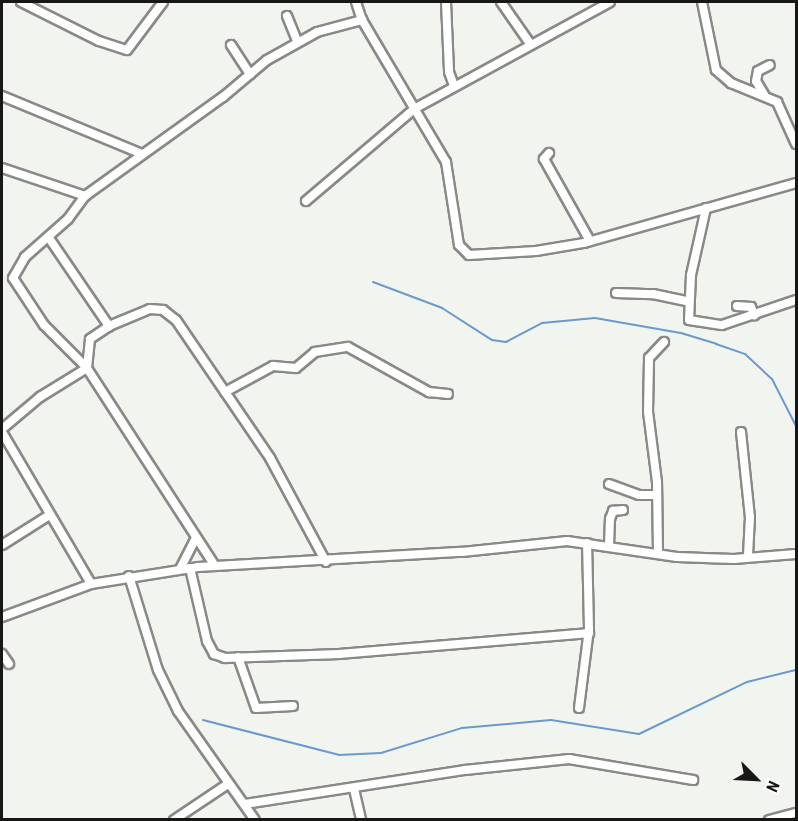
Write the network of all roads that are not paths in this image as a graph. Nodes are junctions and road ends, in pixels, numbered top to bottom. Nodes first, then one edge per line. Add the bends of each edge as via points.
1 (21, 2) edge
2 (163, 2) edge
3 (356, 2) edge
4 (446, 2) edge
5 (501, 2) edge
6 (610, 2) edge
7 (702, 2) edge
8 (31, 4) edge
9 (287, 16) dead end
10 (362, 20) junction
11 (297, 41) junction
12 (231, 45) dead end
13 (531, 45) junction
14 (770, 65) dead end
15 (250, 74) junction
16 (454, 86) junction
17 (2, 96) edge
18 (765, 96) junction
19 (414, 109) junction
20 (796, 142) edge
21 (549, 153) dead end
22 (142, 154) junction
23 (2, 168) edge
24 (796, 183) edge
25 (85, 196) junction
26 (306, 201) dead end
27 (706, 208) junction
28 (49, 238) junction
29 (590, 241) junction
30 (616, 293) dead end
31 (796, 300) edge
32 (687, 301) junction
33 (737, 306) dead end
34 (754, 315) junction
35 (109, 326) junction
36 (664, 342) dead end
37 (87, 368) junction
38 (225, 392) junction
39 (448, 394) dead end
40 (2, 431) edge
41 (741, 432) dead end
42 (609, 484) dead end
43 (657, 495) junction
44 (623, 510) dead end
45 (48, 516) junction
46 (195, 539) junction
47 (587, 543) junction
48 (2, 546) edge
49 (609, 546) junction
50 (658, 552) junction
51 (796, 554) edge
52 (748, 556) junction
53 (326, 562) junction
54 (215, 566) junction
55 (190, 568) junction
56 (180, 569) junction
57 (129, 576) junction
58 (91, 584) junction
59 (3, 614) edge
60 (589, 633) junction
61 (2, 654) edge
62 (238, 657) junction
63 (9, 664) dead end
64 (293, 706) dead end
65 (579, 708) dead end
66 (693, 780) dead end
67 (228, 784) junction
68 (354, 789) junction
69 (245, 804) junction
70 (796, 813) edge
71 (174, 819) edge
72 (255, 819) edge
73 (361, 819) edge
74 (770, 819) edge

1 - 8 street
2 - 8 street via 127,50 99,41
3 - 10 street
4 - 16 street via 449,72
5 - 13 street
6 - 13 street
7 - 18 street via 716,70 731,83
9 - 11 street
10 - 11 street
10 - 19 street
11 - 15 street
12 - 15 street
13 - 16 street
14 - 18 street via 758,71 756,81
15 - 22 street
16 - 19 street
17 - 22 street
18 - 20 street via 782,108
19 - 26 street
19 - 29 street via 446,162 459,245 464,252 475,257
21 - 29 street via 544,159
22 - 25 street
23 - 25 street
24 - 27 street
25 - 28 street
27 - 29 street
27 - 32 street
28 - 35 street
28 - 37 street via 25,257 13,278 44,325
30 - 32 street via 653,294
31 - 34 street
32 - 34 street via 689,320 697,324 722,325
33 - 34 street via 752,307
35 - 37 street via 90,339
35 - 38 street via 150,309 163,310 176,320
36 - 43 street via 649,358 648,412
37 - 40 street via 40,397
37 - 46 street
38 - 39 street via 273,366 296,368 315,352 348,347 429,392
38 - 53 street via 270,458
40 - 45 street
41 - 52 street via 750,517
42 - 43 street via 639,495
43 - 50 street
44 - 49 street via 613,511
45 - 48 street
45 - 58 street
46 - 54 street
46 - 56 street
47 - 49 street
47 - 53 street via 517,543 462,552
47 - 60 street
49 - 50 street
50 - 52 street via 677,557
51 - 52 street
53 - 54 street
54 - 55 street
55 - 56 street
55 - 62 street via 197,608 213,652 225,658
56 - 57 street
57 - 58 street
57 - 67 street via 163,680 178,711
58 - 59 street
60 - 62 street via 330,654
60 - 65 street
61 - 63 street
62 - 64 street via 256,708
66 - 68 street via 569,759 465,770
67 - 69 street
67 - 71 street
68 - 69 street
68 - 73 street
69 - 72 street
70 - 74 street

